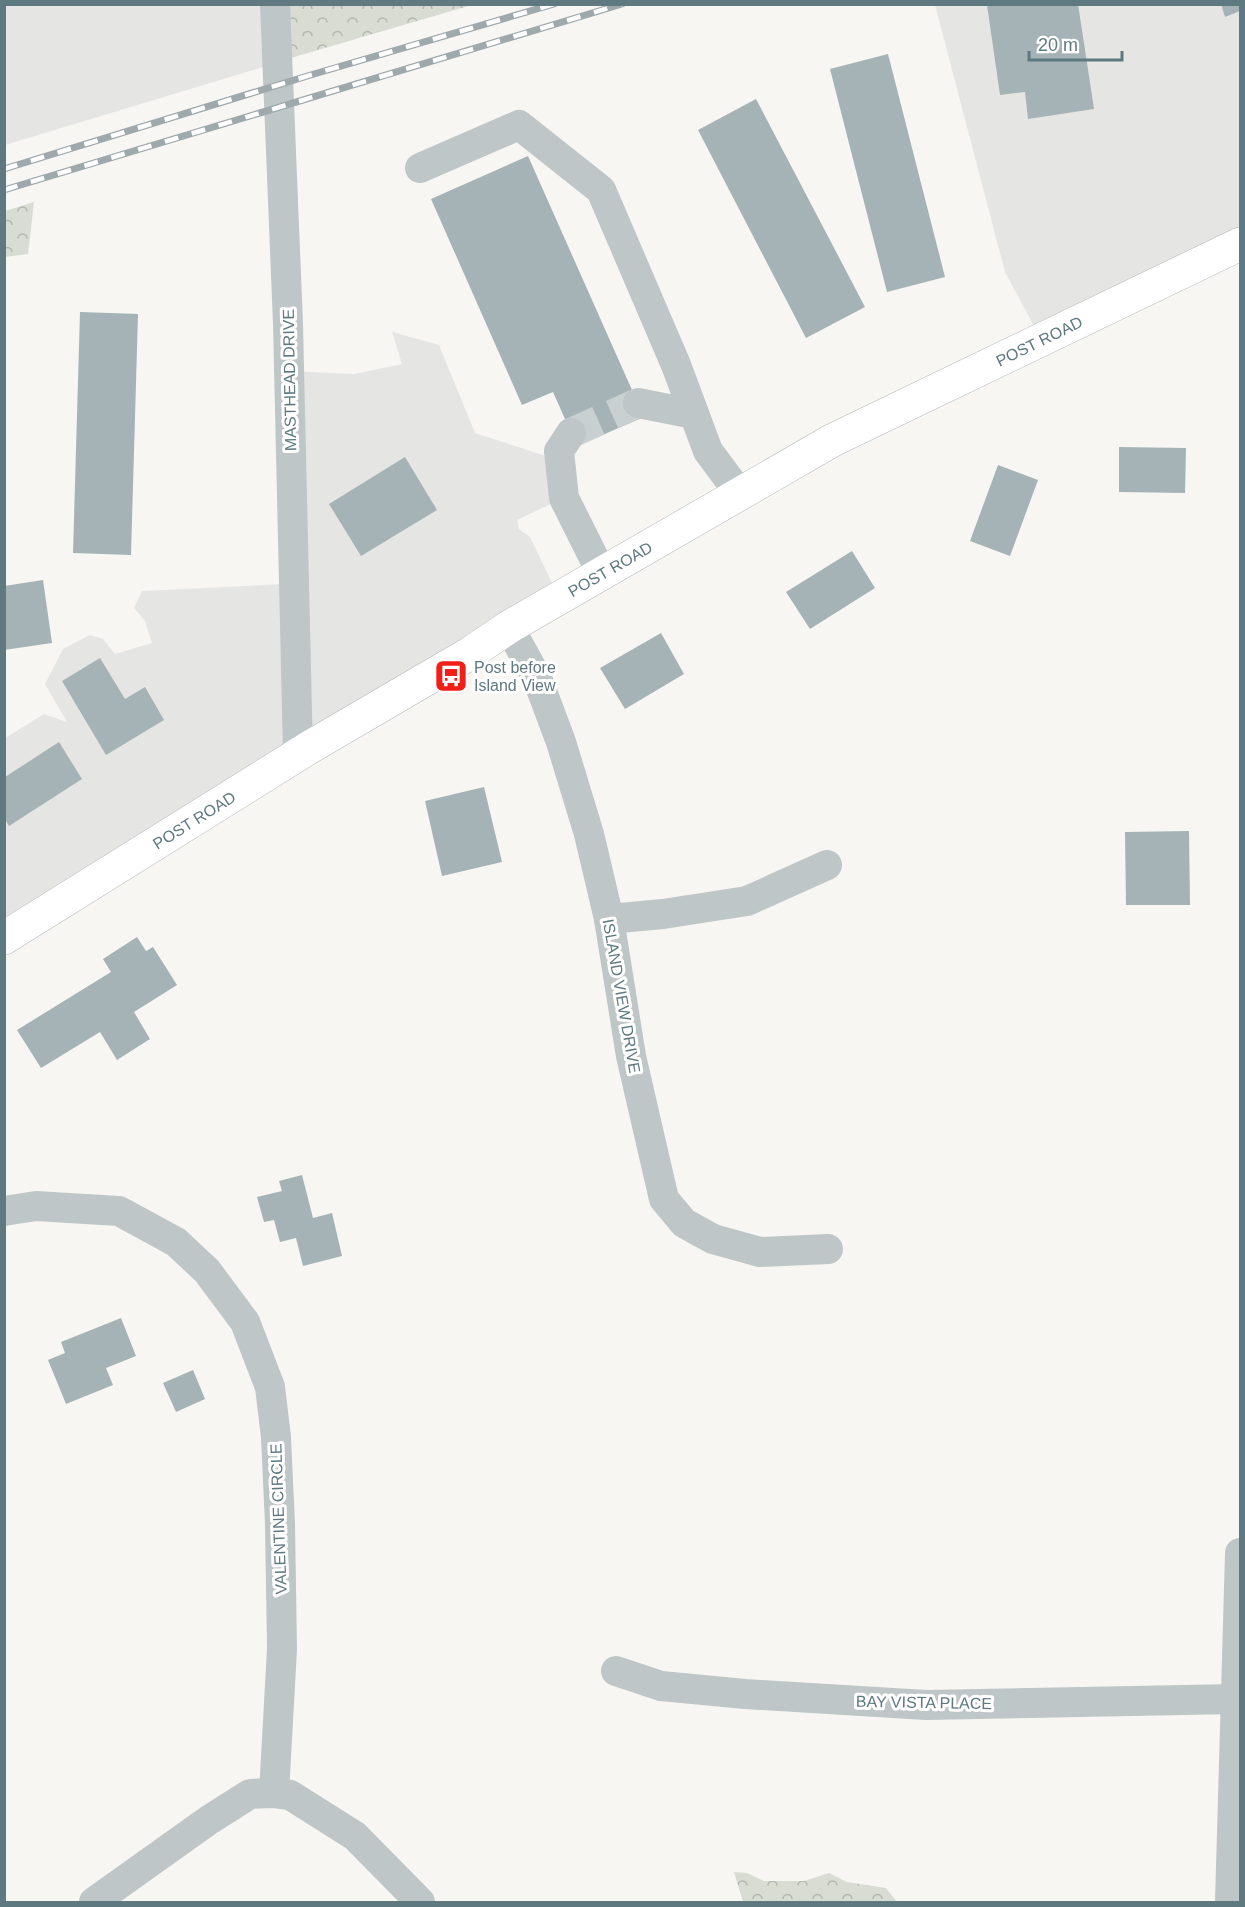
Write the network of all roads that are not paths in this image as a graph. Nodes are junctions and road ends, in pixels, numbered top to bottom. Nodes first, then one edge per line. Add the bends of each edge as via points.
1 (275, 4) edge
2 (420, 168) dead end
3 (1240, 244) edge
4 (638, 403) tunnel mouth
5 (694, 414) junction
6 (571, 433) tunnel mouth
7 (740, 494) junction
8 (602, 574) junction
9 (509, 627) junction
10 (297, 755) junction
11 (827, 865) dead end
12 (609, 919) junction
13 (4, 938) edge
14 (4, 1211) edge
15 (828, 1249) dead end
16 (1240, 1553) edge
17 (616, 1671) dead end
18 (1235, 1699) junction
19 (273, 1793) junction
20 (94, 1902) edge
21 (420, 1902) edge
22 (1230, 1902) edge

1 - 10 street, MASTHEAD DRIVE via 288,324
2 - 5 street via 519,125 601,190
3 - 7 main road, POST ROAD via 833,440
4 - 5 street
5 - 7 street via 708,451
6 - 8 street via 559,451 564,498
7 - 8 main road, POST ROAD
8 - 9 main road, POST ROAD
9 - 10 main road, POST ROAD
9 - 12 street, ISLAND VIEW DRIVE via 537,678 561,742
10 - 13 main road, POST ROAD
11 - 12 street via 747,901
12 - 15 street, ISLAND VIEW DRIVE via 631,1056 664,1199 684,1223 713,1239 760,1252
14 - 19 street, VALENTINE CIRCLE via 36,1206 119,1210 176,1242 207,1271 245,1322 270,1387 276,1437 282,1649
16 - 18 street
17 - 18 street, BAY VISTA PLACE via 661,1686 926,1704
18 - 22 street
19 - 20 street via 250,1794
19 - 21 street via 290,1795 355,1836

